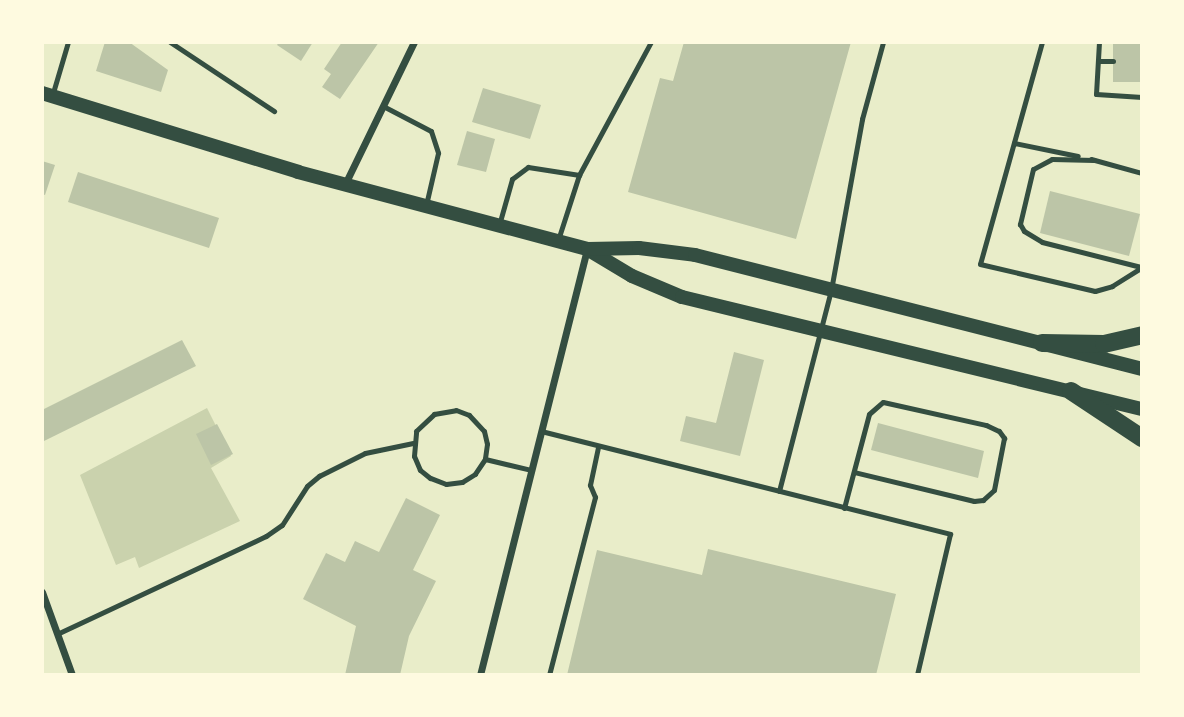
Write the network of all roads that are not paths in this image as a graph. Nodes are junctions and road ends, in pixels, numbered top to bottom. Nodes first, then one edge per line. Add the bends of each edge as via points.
1 (68, 42) edge
2 (170, 42) edge
3 (414, 42) edge
4 (651, 42) edge
5 (883, 42) edge
6 (1042, 42) edge
7 (1099, 42) edge
8 (1098, 61) junction
9 (1113, 61) dead end
10 (47, 94) edge
11 (1142, 97) edge
12 (383, 106) junction
13 (274, 111) dead end
14 (1014, 143) junction
15 (1094, 160) junction
16 (1142, 173) edge
17 (579, 175) junction
18 (345, 184) junction
19 (426, 205) junction
20 (499, 225) junction
21 (558, 240) junction
22 (587, 249) junction
23 (1142, 267) edge
24 (831, 290) junction
25 (821, 332) junction
26 (1142, 335) edge
27 (1042, 343) junction
28 (1142, 369) edge
29 (1071, 391) junction
30 (1142, 409) edge
31 (541, 431) junction
32 (1142, 438) edge
33 (413, 443) junction
34 (598, 448) junction
35 (485, 459) junction
36 (531, 470) junction
37 (854, 472) junction
38 (779, 491) junction
39 (844, 508) junction
40 (42, 592) edge
41 (59, 633) junction
42 (72, 675) edge
43 (480, 675) edge
44 (549, 675) edge
45 (917, 675) edge

1 - 10 lane
2 - 13 lane
3 - 12 street
4 - 17 lane
5 - 24 lane via 862,118
6 - 14 lane
7 - 8 lane
8 - 9 lane
8 - 11 lane via 1096,94
10 - 18 main road
12 - 18 street
12 - 19 lane via 431,131 438,153
14 - 15 lane
14 - 23 lane via 980,264 1095,291
15 - 16 lane
15 - 23 lane via 1052,159 1033,169 1020,224 1042,242
17 - 20 lane via 528,167 512,179
17 - 21 lane
18 - 19 main road
19 - 20 main road
20 - 21 main road
21 - 22 main road
22 - 24 main road via 639,248 695,256
22 - 25 main road via 632,276 682,297
22 - 31 street
24 - 25 lane
24 - 27 main road
25 - 29 main road
25 - 38 lane
26 - 27 main road via 1104,344
27 - 28 main road
29 - 30 main road
29 - 32 main road
31 - 34 lane
31 - 36 street
33 - 35 lane via 420,470 446,484 475,474
33 - 35 lane via 416,431 428,418 456,410 469,415 484,431
33 - 41 lane via 365,453 319,476 307,486 282,525 266,536
34 - 38 lane
34 - 44 lane via 590,485 595,497
35 - 36 lane
36 - 43 street
37 - 37 lane via 869,414 883,402 986,425 1004,438 994,490 983,500
37 - 39 lane
38 - 39 lane
39 - 45 lane via 950,534
40 - 41 street
41 - 42 street

